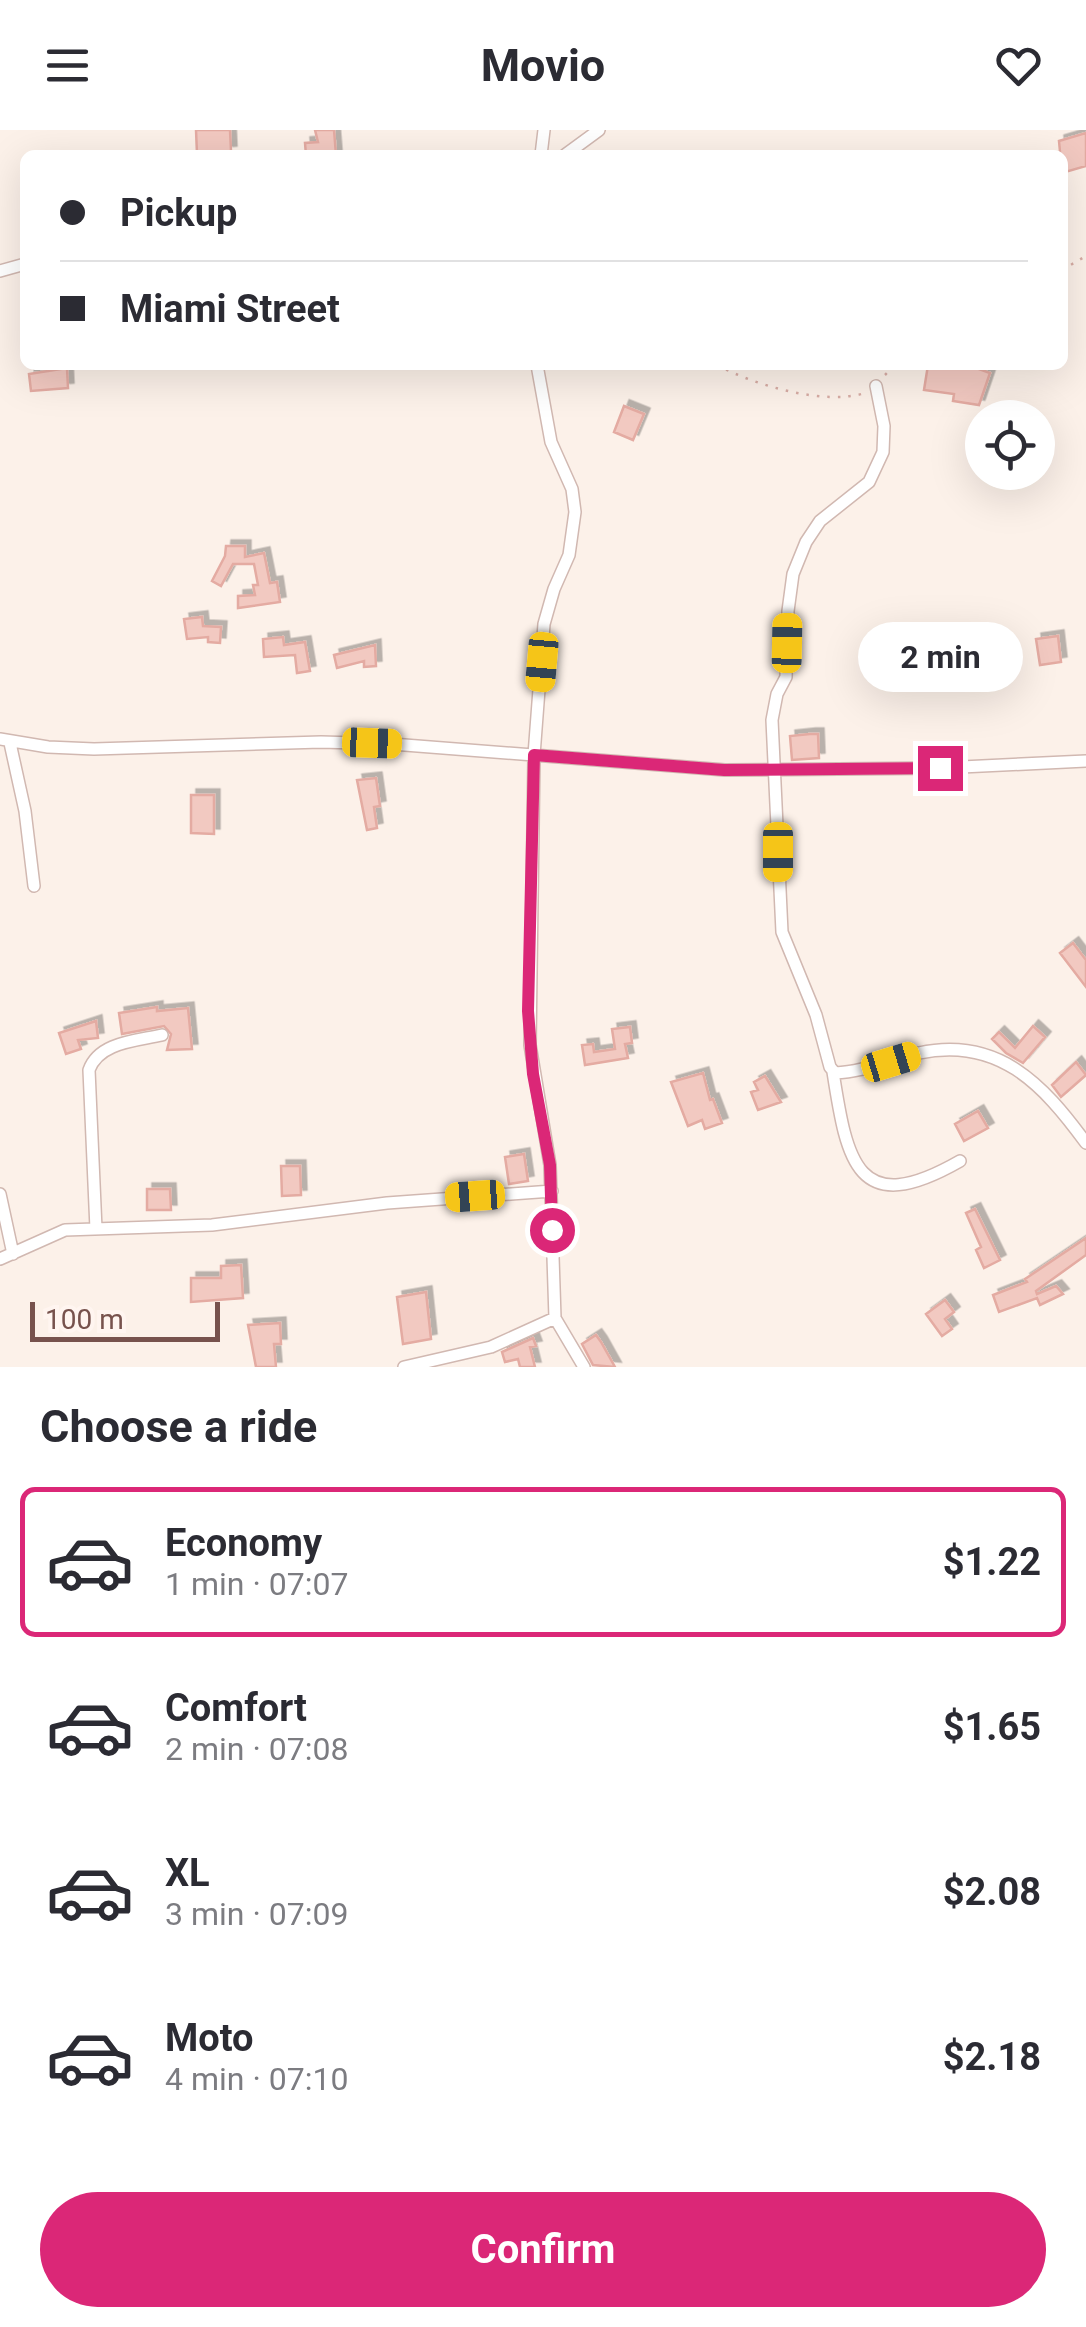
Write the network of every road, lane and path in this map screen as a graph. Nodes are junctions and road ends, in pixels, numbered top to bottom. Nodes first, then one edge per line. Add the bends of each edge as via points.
1 (599, 130) edge
2 (572, 150) edge
3 (538, 370) edge
4 (731, 370) edge
5 (890, 370) edge
6 (876, 386) junction
7 (5, 741) edge
8 (534, 755) junction
9 (1086, 761) edge
10 (774, 768) junction
11 (34, 886) dead end
12 (162, 1035) dead end
13 (833, 1072) junction
14 (1086, 1143) edge
15 (960, 1161) dead end
16 (552, 1191) junction
17 (0, 1194) edge
18 (96, 1229) junction
19 (6, 1256) edge
20 (555, 1318) junction
21 (404, 1367) edge
22 (584, 1367) edge

1 - 2 street
3 - 8 street via 551,442 575,512 569,555 544,624
4 - 6 path via 780,389 824,396 860,395
5 - 6 path
6 - 10 street via 885,439 874,475 820,521 793,574 786,677 772,720
7 - 8 street via 94,748 352,742
7 - 11 street via 25,810
8 - 10 street
8 - 16 street via 528,1011
9 - 10 street
10 - 13 street via 782,932
12 - 18 street via 100,1052 89,1070
13 - 14 street via 862,1071 920,1053 984,1052 1059,1105
13 - 15 street via 852,1157 869,1181 919,1182
16 - 18 street via 387,1202 212,1225
16 - 20 street
17 - 19 street
18 - 19 street via 65,1230
20 - 21 street via 490,1347
20 - 22 street

